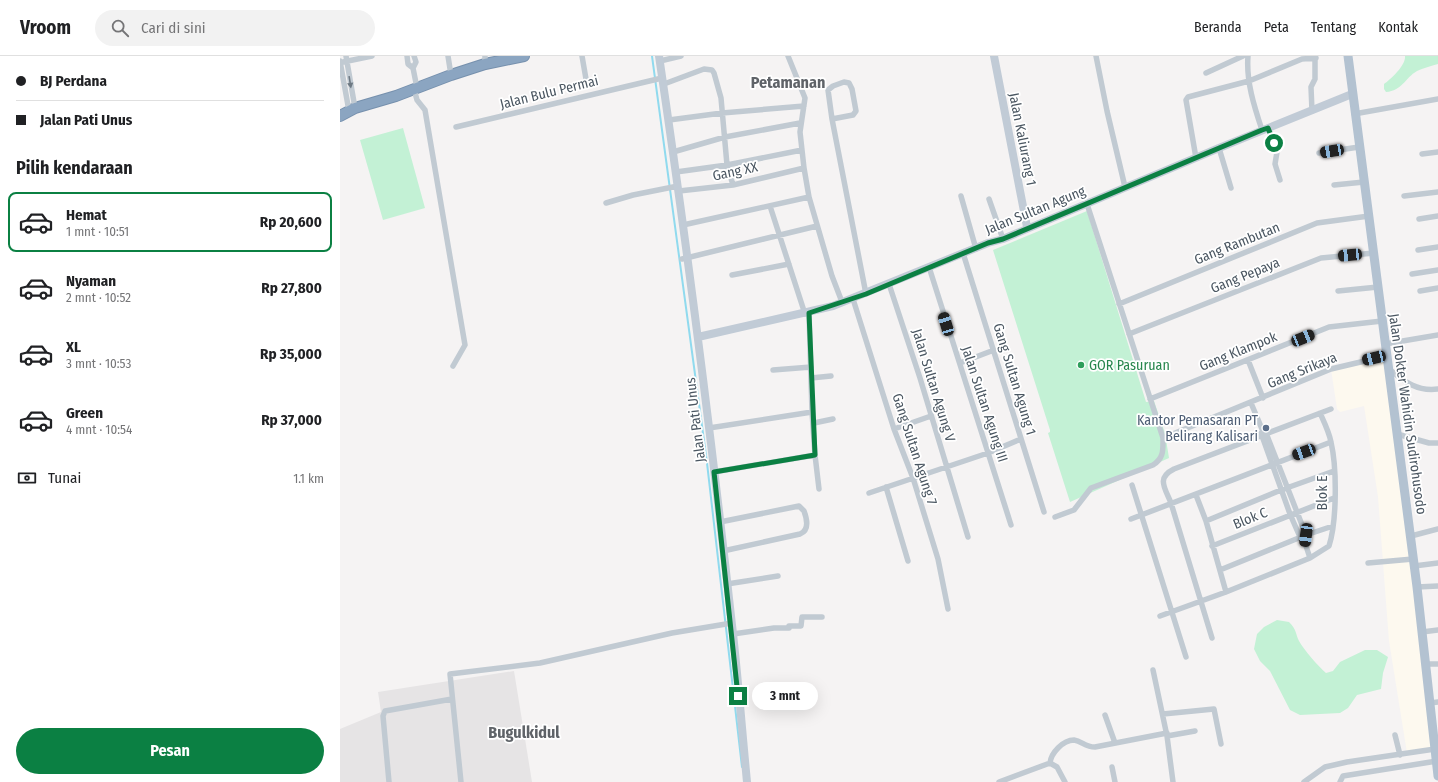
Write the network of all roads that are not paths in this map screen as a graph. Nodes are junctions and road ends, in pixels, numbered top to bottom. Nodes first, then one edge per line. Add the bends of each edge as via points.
1 (372, 56) edge
2 (407, 56) edge
3 (414, 56) edge
4 (448, 56) edge
5 (520, 56) edge
6 (582, 56) edge
7 (681, 56) edge
8 (788, 56) edge
9 (994, 56) edge
10 (1096, 56) edge
11 (1243, 56) edge
12 (1248, 56) edge
13 (1348, 56) edge
14 (1316, 57) edge
15 (346, 59) edge
16 (659, 59) edge
17 (485, 60) edge
18 (340, 62) edge
19 (413, 68) junction
20 (1206, 73) dead end
21 (451, 75) junction
22 (586, 79) dead end
23 (661, 80) junction
24 (1249, 81) junction
25 (415, 88) junction
26 (1352, 94) junction
27 (1438, 99) edge
28 (804, 106) junction
29 (348, 111) edge
30 (1312, 111) junction
31 (722, 113) junction
32 (1354, 114) junction
33 (832, 119) junction
34 (669, 120) junction
35 (800, 123) junction
36 (456, 127) dead end
37 (1265, 129) junction
38 (725, 137) junction
39 (1359, 147) junction
40 (1219, 148) junction
41 (797, 151) junction
42 (673, 152) junction
43 (1438, 152) edge
44 (1319, 153) dead end
45 (1422, 154) dead end
46 (1196, 158) junction
47 (727, 165) junction
48 (800, 169) junction
49 (676, 172) junction
50 (1280, 180) dead end
51 (1364, 182) junction
52 (1334, 185) dead end
53 (733, 186) junction
54 (1125, 186) junction
55 (674, 188) junction
56 (1231, 188) dead end
57 (1438, 192) edge
58 (961, 196) dead end
59 (1404, 196) dead end
60 (805, 198) junction
61 (990, 199) dead end
62 (606, 203) dead end
63 (1087, 204) junction
64 (770, 206) junction
65 (1369, 216) junction
66 (1438, 216) edge
67 (1419, 218) dead end
68 (683, 225) junction
69 (813, 227) junction
70 (1027, 227) junction
71 (780, 234) junction
72 (1003, 239) junction
73 (1438, 247) edge
74 (976, 249) junction
75 (1418, 250) dead end
76 (1374, 253) junction
77 (963, 254) junction
78 (685, 258) junction
79 (789, 264) junction
80 (929, 267) junction
81 (1438, 270) edge
82 (1412, 274) dead end
83 (732, 275) dead end
84 (889, 284) junction
85 (1378, 287) junction
86 (1438, 288) edge
87 (1338, 291) dead end
88 (1420, 291) dead end
89 (866, 294) junction
90 (853, 299) junction
91 (1122, 303) junction
92 (838, 304) junction
93 (807, 314) junction
94 (1382, 321) junction
95 (1132, 333) junction
96 (1438, 335) edge
97 (698, 338) junction
98 (1385, 344) junction
99 (994, 350) junction
100 (1386, 356) junction
101 (1248, 360) junction
102 (960, 363) junction
103 (453, 366) dead end
104 (811, 367) junction
105 (1388, 369) junction
106 (773, 370) dead end
107 (831, 376) dead end
108 (811, 378) junction
109 (1438, 389) edge
110 (1152, 398) junction
111 (1262, 398) junction
112 (1251, 403) junction
113 (1331, 409) dead end
114 (812, 412) junction
115 (1320, 413) junction
116 (932, 416) junction
117 (833, 419) dead end
118 (814, 423) junction
119 (709, 428) junction
120 (894, 429) junction
121 (1263, 433) junction
122 (1396, 434) junction
123 (1166, 437) junction
124 (1021, 439) junction
125 (1331, 442) junction
126 (1438, 443) edge
127 (988, 453) junction
128 (815, 455) junction
129 (1278, 462) junction
130 (1271, 464) junction
131 (946, 466) junction
132 (1334, 471) junction
133 (714, 472) junction
134 (913, 478) junction
135 (1132, 485) dead end
136 (886, 487) junction
137 (819, 489) dead end
138 (1284, 489) junction
139 (869, 493) dead end
140 (1196, 495) junction
141 (1334, 498) junction
142 (1171, 503) junction
143 (1044, 512) dead end
144 (1297, 512) junction
145 (1290, 514) junction
146 (1142, 515) junction
147 (1055, 517) dead end
148 (1131, 519) dead end
149 (1206, 521) junction
150 (720, 522) junction
151 (1012, 525) dead end
152 (1333, 526) junction
153 (1438, 529) edge
154 (1303, 536) junction
155 (1410, 536) junction
156 (968, 537) dead end
157 (1212, 546) junction
158 (723, 551) junction
159 (1310, 558) junction
160 (908, 561) dead end
161 (1368, 563) dead end
162 (1414, 563) junction
163 (1438, 563) edge
164 (1220, 570) junction
165 (778, 576) dead end
166 (727, 584) junction
167 (1438, 586) edge
168 (1417, 587) junction
169 (1226, 592) junction
170 (1200, 602) junction
171 (948, 609) dead end
172 (1172, 612) junction
173 (1160, 616) dead end
174 (822, 617) dead end
175 (728, 623) junction
176 (1438, 630) edge
177 (1422, 632) junction
178 (733, 634) junction
179 (1212, 638) dead end
180 (1186, 657) dead end
181 (1426, 664) junction
182 (1438, 664) edge
183 (1153, 670) dead end
184 (452, 699) junction
185 (1434, 703) edge
186 (1163, 714) junction
187 (1105, 715) dead end
188 (1195, 731) dead end
189 (1167, 735) junction
190 (1395, 735) dead end
191 (1436, 736) edge
192 (1115, 743) junction
193 (1221, 744) dead end
194 (1435, 749) junction
195 (1400, 755) junction
196 (1436, 761) junction
197 (1050, 763) junction
198 (1112, 767) dead end
199 (1438, 776) edge
200 (389, 782) edge
201 (460, 782) edge
202 (747, 782) edge
203 (999, 782) edge
204 (1065, 782) edge
205 (1115, 782) edge
206 (1173, 782) edge
207 (1304, 782) edge
208 (1340, 782) edge

1 - 15 street
2 - 19 street via 408,64
3 - 19 street via 416,62
4 - 21 street
5 - 17 highway
6 - 22 street
7 - 16 street
8 - 28 street via 804,94
9 - 70 main road, Jalan Kaliurang 1
10 - 54 street
11 - 20 street
12 - 24 street
13 - 26 main road, Jalan Dokter Wahidin Sudirohusodo
14 - 24 street via 1302,59
14 - 30 street via 1315,79 1311,88
15 - 18 street
15 -> 29 street
16 - 23 main road, Jalan Pati Unus
17 - 21 highway
18 - 29 street
19 - 25 street
21 - 25 highway
23 - 31 street, Jalan Bulu Permai via 704,69 712,70 721,98
23 - 34 main road, Jalan Pati Unus
23 - 36 street, Jalan Bulu Permai via 648,80
24 - 37 street via 1252,100
24 - 46 street via 1188,96 1186,100
25 - 29 highway
25 - 103 street via 417,100 425,110 465,344
26 - 30 main road, Jalan Sultan Agung
26 - 32 main road, Jalan Dokter Wahidin Sudirohusodo
27 - 32 street
28 - 31 street
28 - 35 street
30 - 37 main road, Jalan Sultan Agung
31 - 34 street
31 - 38 street
32 - 39 main road, Jalan Dokter Wahidin Sudirohusodo
33 - 33 street via 853,115 856,111 849,83 844,82 828,90
33 - 89 street
34 - 42 main road, Jalan Pati Unus
35 - 38 street
35 - 41 street
37 - 40 main road, Jalan Sultan Agung
37 - 50 street via 1277,152 1275,164
38 - 42 street
38 - 47 street
39 - 44 street
39 - 51 main road, Jalan Dokter Wahidin Sudirohusodo
40 - 46 main road, Jalan Sultan Agung
40 - 56 street
41 - 47 street
41 - 48 street
42 - 49 main road, Jalan Pati Unus
43 - 45 street
46 - 54 main road, Jalan Sultan Agung
47 - 49 street
47 - 53 street
48 - 53 street, Gang XX
48 - 60 street
49 - 55 main road, Jalan Pati Unus
51 - 52 street
51 - 65 main road, Jalan Dokter Wahidin Sudirohusodo
53 - 55 street, Gang XX
54 - 63 main road, Jalan Sultan Agung
55 - 62 street, Gang XX
55 - 68 main road, Jalan Pati Unus
57 - 59 street
58 - 74 street
60 - 64 street
60 - 69 street
61 - 72 street
63 - 70 main road, Jalan Sultan Agung
63 - 91 street
64 - 68 street
64 - 71 street
65 - 76 main road, Jalan Dokter Wahidin Sudirohusodo
65 - 91 street, Gang Rambutan via 1320,223
66 - 67 street
68 - 78 main road, Jalan Pati Unus
69 - 71 street
69 - 92 street
70 - 72 main road, Jalan Sultan Agung
71 - 78 street
71 - 79 street
72 - 74 main road, Jalan Sultan Agung
73 - 75 street
74 - 77 main road, Jalan Sultan Agung
76 - 85 main road, Jalan Dokter Wahidin Sudirohusodo
76 - 95 street, Gang Pepaya via 1323,257
77 - 80 main road, Jalan Sultan Agung
77 - 99 street, Gang Sultan Agung 1
78 - 97 main road, Jalan Pati Unus
79 - 83 street
79 - 93 street
80 - 84 main road, Jalan Sultan Agung
80 - 102 street, Jalan Sultan Agung III
81 - 82 street
84 - 89 main road, Jalan Sultan Agung
84 - 116 street, Jalan Sultan Agung V
85 - 87 street
85 - 94 main road, Jalan Dokter Wahidin Sudirohusodo
86 - 88 street
89 - 90 main road, Jalan Sultan Agung
90 - 92 main road, Jalan Sultan Agung
90 - 120 street, Gang Sultan Agung 7
91 - 95 street
92 - 93 main road, Jalan Sultan Agung
93 - 97 main road, Jalan Sultan Agung
93 - 104 street
94 - 98 main road, Jalan Dokter Wahidin Sudirohusodo
94 - 101 street, Gang Klampok via 1332,327
95 - 110 street
96 - 98 street
97 - 119 main road, Jalan Pati Unus
98 - 100 main road, Jalan Dokter Wahidin Sudirohusodo
99 - 102 street
99 - 124 street, Gang Sultan Agung 1
100 - 105 main road, Jalan Dokter Wahidin Sudirohusodo
100 - 111 street, Gang Srikaya via 1337,367
101 - 110 street, Gang Klampok
101 - 111 street
102 - 127 street, Jalan Sultan Agung III
104 - 106 street
104 - 108 street
105 - 109 street via 1414,387
105 - 122 main road, Jalan Dokter Wahidin Sudirohusodo
107 - 108 street
108 - 114 street
110 - 123 street
111 - 112 street, Gang Srikaya
112 - 121 street
112 - 123 street, Gang Srikaya
113 - 115 street
114 - 118 street
114 - 119 street
115 - 121 street
115 - 125 street, Blok E
116 - 120 street
116 - 131 street, Jalan Sultan Agung V
117 - 118 street
118 - 128 street
119 - 133 main road, Jalan Pati Unus
120 - 134 street, Gang Sultan Agung 7
121 - 129 street
121 - 130 street
121 - 142 street via 1168,472 1163,478
122 - 126 street
122 - 155 main road, Jalan Dokter Wahidin Sudirohusodo
123 - 147 street via 1163,456 1159,461 1091,488 1074,510
124 - 127 street
124 - 143 street, Gang Sultan Agung 1
125 - 129 street
125 - 132 street, Blok E
127 - 131 street
127 - 151 street, Jalan Sultan Agung III
128 - 133 street
128 - 137 street
129 - 130 street
129 - 138 street
130 - 138 street
130 - 140 street
131 - 134 street
131 - 156 street, Jalan Sultan Agung V
132 - 138 street
132 - 141 street, Blok E
133 - 150 main road, Jalan Pati Unus
134 - 136 street
134 - 171 street, Gang Sultan Agung 7 via 938,559
135 - 146 street
136 - 139 street
136 - 160 street
138 - 144 street
138 - 145 street
138 - 149 street
140 - 142 street
140 - 149 street
141 - 144 street, Blok C
141 - 152 street, Blok E
142 - 146 street
142 - 170 street
144 - 145 street, Blok C
144 - 154 street
145 - 154 street
145 - 157 street, Blok C
146 - 148 street
146 - 172 street
149 - 157 street
150 - 158 main road, Jalan Pati Unus
150 - 158 street via 799,506 804,511 807,526 800,534
152 - 154 street
152 - 159 street, Blok E via 1329,546
153 - 155 street
154 - 159 street
154 - 164 street
155 - 162 main road, Jalan Dokter Wahidin Sudirohusodo
157 - 164 street
158 - 166 main road, Jalan Pati Unus
159 - 169 street, Blok E
161 - 162 street
162 - 163 street
162 - 168 main road, Jalan Dokter Wahidin Sudirohusodo
164 - 169 street
165 - 166 street
166 - 175 main road, Jalan Pati Unus
167 - 168 street
168 - 177 main road, Jalan Dokter Wahidin Sudirohusodo
169 - 170 street, Blok E
170 - 172 street, Blok E
170 - 179 street
172 - 173 street, Blok E
172 - 180 street
174 - 178 street via 802,617 801,626
175 - 178 main road, Jalan Pati Unus
175 - 184 street via 540,663 450,674
176 - 177 street
177 - 181 main road, Jalan Dokter Wahidin Sudirohusodo
178 - 202 main road, Jalan Pati Unus
181 - 182 street
181 - 185 main road, Jalan Dokter Wahidin Sudirohusodo
183 - 186 street
184 - 200 street via 386,711 383,716
184 - 201 street
185 - 191 main road, Jalan Dokter Wahidin Sudirohusodo
186 - 189 street
186 - 193 street via 1214,709
187 - 192 street
188 - 189 street
189 - 192 street
189 - 206 street
190 - 195 street
191 - 194 main road, Jalan Dokter Wahidin Sudirohusodo
192 - 197 street via 1087,747 1072,740 1053,754
194 - 195 street
194 - 196 main road, Jalan Dokter Wahidin Sudirohusodo
195 - 207 street via 1325,767
196 - 199 main road, Jalan Dokter Wahidin Sudirohusodo
196 - 208 street via 1343,776
197 - 203 street
197 - 204 street via 1057,768
198 - 205 street

